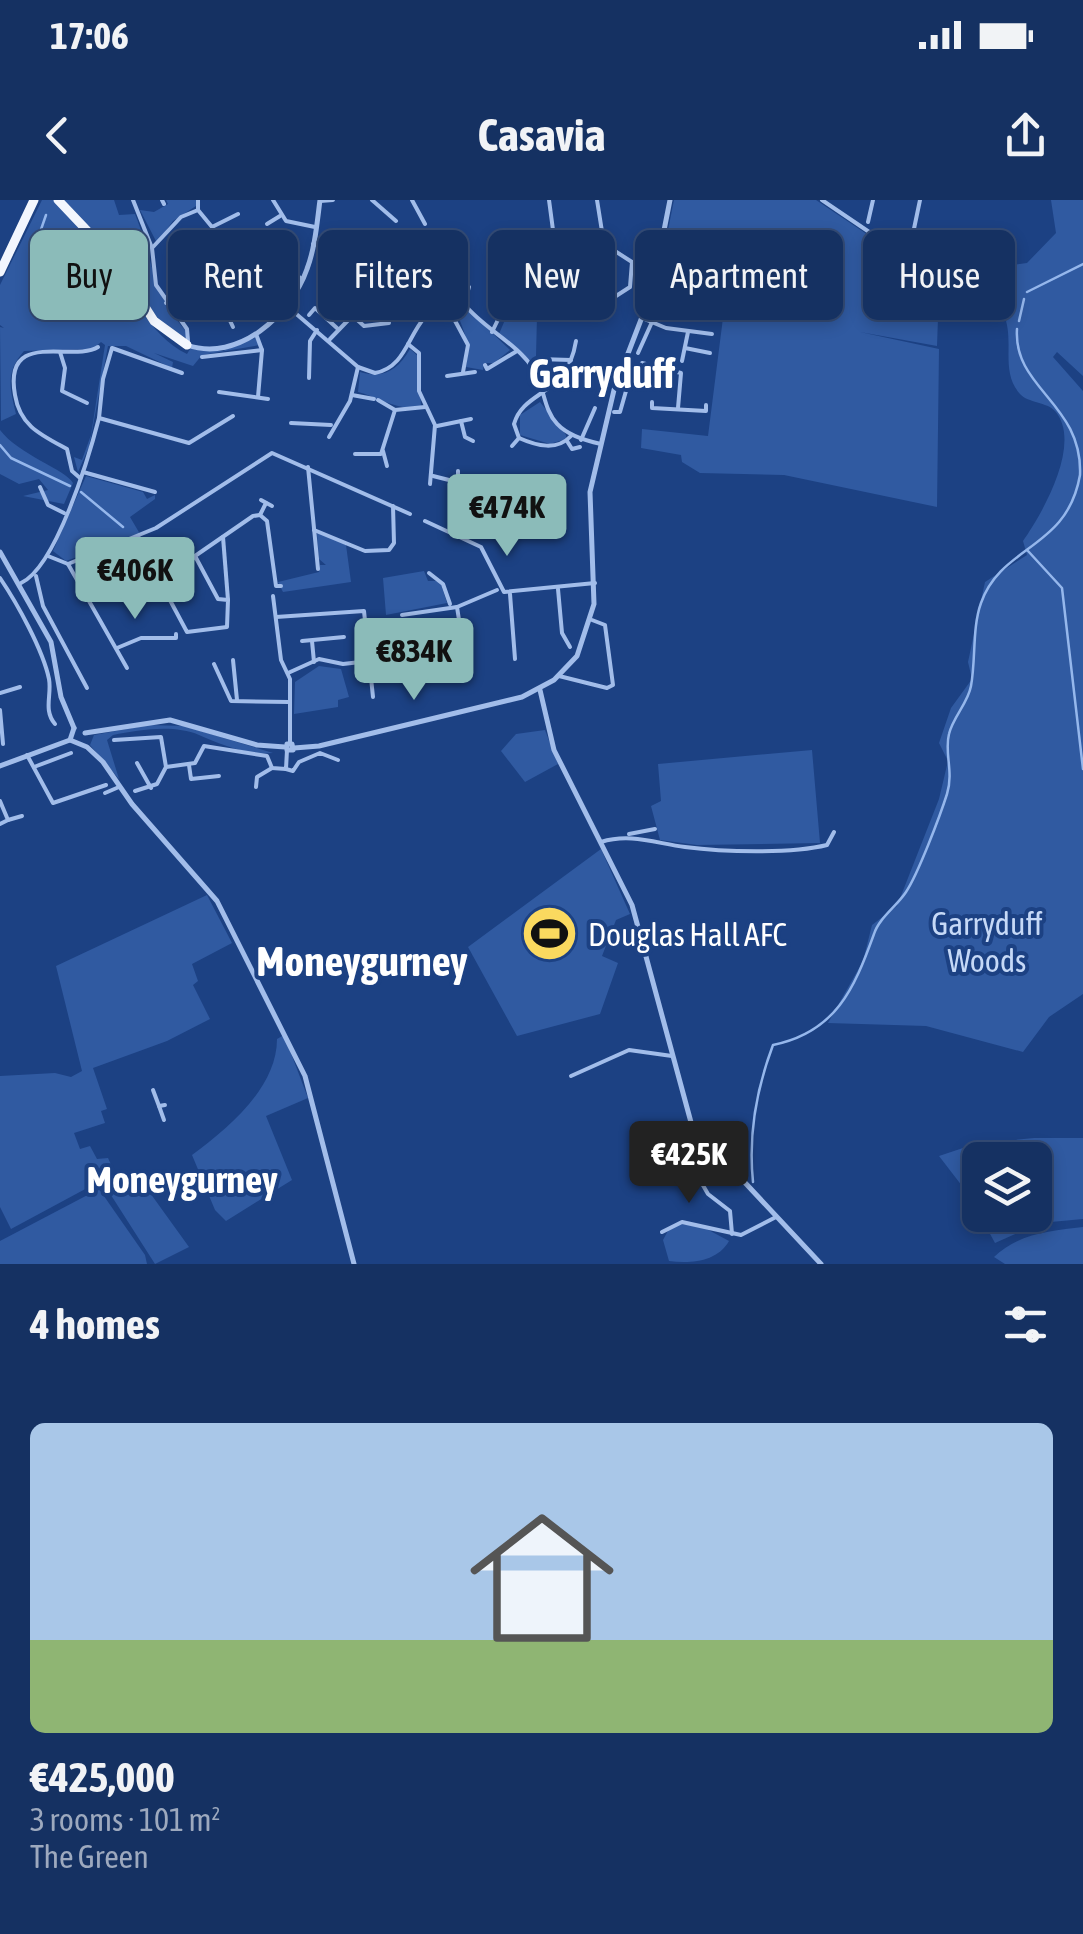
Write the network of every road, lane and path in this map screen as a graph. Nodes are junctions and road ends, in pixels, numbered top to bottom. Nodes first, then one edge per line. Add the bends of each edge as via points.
1 (34, 200) edge
2 (58, 200) edge
3 (133, 200) edge
4 (198, 200) edge
5 (273, 200) edge
6 (320, 200) edge
7 (372, 200) edge
8 (412, 200) edge
9 (549, 200) edge
10 (597, 200) edge
11 (670, 200) edge
12 (822, 200) edge
13 (872, 200) edge
14 (920, 200) edge
15 (336, 201) edge
16 (198, 210) junction
17 (238, 214) dead end
18 (281, 216) junction
19 (396, 221) dead end
20 (868, 222) dead end
21 (267, 224) dead end
22 (425, 224) dead end
23 (316, 227) junction
24 (552, 230) edge
25 (602, 230) edge
26 (664, 230) edge
27 (866, 230) edge
28 (914, 230) edge
29 (313, 244) junction
30 (318, 245) edge
31 (152, 248) junction
32 (615, 251) edge
33 (632, 262) junction
34 (635, 263) edge
35 (0, 272) edge
36 (298, 276) edge
37 (303, 279) junction
38 (298, 287) edge
39 (469, 287) dead end
40 (615, 296) edge
41 (166, 304) joint
42 (298, 314) edge
43 (309, 314) dead end
44 (230, 320) edge
45 (272, 320) edge
46 (349, 320) edge
47 (357, 320) edge
48 (387, 320) edge
49 (422, 320) edge
50 (454, 320) edge
51 (498, 320) edge
52 (641, 320) edge
53 (647, 320) edge
54 (652, 322) junction
55 (232, 327) dead end
56 (318, 329) junction
57 (339, 330) junction
58 (688, 331) junction
59 (492, 332) junction
60 (256, 334) junction
61 (712, 334) dead end
62 (330, 339) junction
63 (576, 342) dead end
64 (407, 344) junction
65 (186, 345) junction
66 (98, 347) dead end
67 (685, 348) junction
68 (262, 350) junction
69 (516, 350) junction
70 (60, 352) junction
71 (638, 353) dead end
72 (710, 353) dead end
73 (538, 360) dead end
74 (571, 360) junction
75 (682, 362) dead end
76 (485, 365) dead end
77 (207, 367) dead end
78 (358, 367) junction
79 (463, 372) junction
80 (475, 372) dead end
81 (182, 373) dead end
82 (447, 376) dead end
83 (308, 378) dead end
84 (614, 390) junction
85 (219, 392) dead end
86 (625, 393) junction
87 (352, 395) junction
88 (541, 396) junction
89 (258, 397) junction
90 (268, 398) dead end
91 (652, 402) dead end
92 (87, 403) dead end
93 (706, 406) dead end
94 (425, 407) junction
95 (595, 408) dead end
96 (678, 408) junction
97 (396, 410) junction
98 (614, 412) dead end
99 (233, 416) dead end
100 (99, 418) junction
101 (461, 420) junction
102 (471, 420) dead end
103 (292, 422) dead end
104 (332, 425) junction
105 (435, 426) junction
106 (571, 436) junction
107 (329, 437) dead end
108 (519, 438) junction
109 (473, 440) dead end
110 (582, 440) junction
111 (566, 442) junction
112 (601, 444) junction
113 (512, 446) dead end
114 (580, 447) dead end
115 (383, 451) junction
116 (356, 454) dead end
117 (308, 466) junction
118 (387, 466) dead end
119 (458, 470) dead end
120 (81, 475) junction
121 (433, 476) junction
122 (458, 482) junction
123 (430, 484) dead end
124 (40, 487) dead end
125 (155, 492) dead end
126 (458, 499) dead end
127 (266, 503) dead end
128 (393, 506) junction
129 (64, 513) junction
130 (410, 514) dead end
131 (260, 515) junction
132 (424, 521) dead end
133 (314, 530) junction
134 (223, 537) junction
135 (139, 538) junction
136 (0, 552) edge
137 (48, 554) junction
138 (194, 556) junction
139 (70, 563) junction
140 (320, 565) dead end
141 (429, 573) dead end
142 (36, 576) junction
143 (0, 578) edge
144 (160, 578) junction
145 (21, 583) junction
146 (595, 584) junction
147 (41, 586) junction
148 (50, 586) dead end
149 (281, 586) dead end
150 (163, 587) junction
151 (499, 589) junction
152 (558, 589) junction
153 (510, 593) junction
154 (273, 596) dead end
155 (228, 600) junction
156 (454, 605) junction
157 (402, 615) dead end
158 (276, 617) junction
159 (592, 620) junction
160 (176, 634) dead end
161 (344, 637) dead end
162 (312, 640) junction
163 (302, 641) dead end
164 (570, 647) dead end
165 (115, 649) junction
166 (514, 659) dead end
167 (233, 660) dead end
168 (369, 661) junction
169 (314, 662) junction
170 (214, 664) dead end
171 (127, 668) dead end
172 (467, 671) dead end
173 (288, 672) junction
174 (558, 676) junction
175 (20, 686) dead end
176 (87, 688) dead end
177 (540, 690) junction
178 (0, 694) edge
179 (373, 696) dead end
180 (238, 702) junction
181 (290, 702) junction
182 (0, 710) edge
183 (55, 724) dead end
184 (74, 728) junction
185 (84, 733) junction
186 (125, 739) junction
187 (70, 740) junction
188 (114, 740) dead end
189 (80, 742) junction
190 (3, 744) dead end
191 (289, 747) junction
192 (127, 748) dead end
193 (70, 753) dead end
194 (27, 755) junction
195 (338, 760) dead end
196 (136, 763) dead end
197 (189, 765) junction
198 (0, 766) edge
199 (34, 767) junction
200 (166, 767) junction
201 (272, 768) junction
202 (286, 769) junction
203 (219, 776) dead end
204 (106, 785) dead end
205 (121, 786) junction
206 (256, 787) dead end
207 (151, 788) junction
208 (135, 791) dead end
209 (105, 792) dead end
210 (0, 801) edge
211 (22, 816) dead end
212 (8, 820) junction
213 (0, 824) edge
214 (655, 829) dead end
215 (834, 832) dead end
216 (628, 834) junction
217 (601, 842) junction
218 (672, 1056) junction
219 (571, 1076) dead end
220 (153, 1090) dead end
221 (164, 1120) dead end
222 (697, 1175) dead end
223 (708, 1178) dead end
224 (701, 1182) junction
225 (776, 1217) junction
226 (662, 1232) dead end
227 (732, 1234) junction
228 (354, 1264) edge
229 (821, 1264) edge

1 - 35 highway
2 - 65 highway via 115,260 154,321
3 - 31 street
4 - 16 street
5 - 18 street
6 - 15 street
6 - 23 street
7 - 19 street
8 - 22 street
9 - 24 street
10 - 25 street
11 - 26 street
12 - 27 street
13 - 20 street
14 - 28 street
16 - 17 street via 212,228
16 - 31 street via 181,217
18 - 21 street
18 - 23 street
23 - 29 street
29 - 30 street
29 - 37 street
31 - 41 street
32 - 33 street
33 - 34 street
33 - 40 street via 630,287
36 - 37 street
37 - 38 street
39 - 59 street via 464,304
41 - 65 street via 187,330
42 - 56 street
43 - 57 street via 315,308
44 - 55 street
45 - 60 street
46 - 57 street
47 - 48 street via 364,326
49 - 64 street
50 - 79 street via 468,344
51 - 59 street
52 - 84 street
53 - 54 street
54 - 58 street
54 - 71 street
56 - 62 street
56 - 83 street via 310,341
57 - 62 street
58 - 61 street
58 - 67 street
59 - 69 street
60 - 65 street via 216,349
60 - 68 street
62 - 78 street
63 - 74 street
64 - 78 street via 385,371
64 - 94 street via 419,353
66 - 70 street
67 - 72 street
67 - 75 street
68 - 77 street via 205,357
68 - 89 street
69 - 76 street
69 - 88 street via 531,366
70 - 92 street via 62,391
70 - 120 street via 19,361 14,389 30,428 67,449 72,471
73 - 74 street
74 - 88 street via 560,382
78 - 87 street
79 - 80 street
79 - 82 street
81 - 100 street via 112,348
84 - 86 street
84 - 112 street
85 - 89 street
86 - 96 street via 642,363 679,371
86 - 98 street via 620,412
87 - 97 street
87 - 104 street
88 - 106 street
88 - 108 street via 516,417
89 - 90 street
91 - 96 street via 652,408
93 - 96 street
94 - 97 street
94 - 105 street
95 - 110 street
97 - 115 street
99 - 100 street via 189,443
100 - 120 street
101 - 102 street
101 - 105 street
101 - 109 street via 465,437
103 - 104 street
104 - 107 street
105 - 121 street
106 - 110 street
106 - 111 street
108 - 111 street via 547,446
108 - 113 street
110 - 112 street
111 - 114 street
112 - 146 street via 589,499
115 - 116 street
115 - 118 street
117 - 128 street
117 - 133 street
117 - 135 street via 279,453 267,455
119 - 122 street
120 - 125 street
120 - 129 street
121 - 122 street
121 - 123 street
122 - 126 street
124 - 129 street via 48,505
127 - 131 street
128 - 130 street
128 - 133 street via 389,550 365,551
129 - 137 street
131 - 134 street
131 - 149 street
132 - 151 street via 480,547
133 - 140 street
134 - 138 street
134 - 155 street
135 - 139 street
135 - 144 street
136 - 145 street
137 - 139 street
137 - 142 street
138 - 150 street
138 - 155 street via 218,599
139 - 165 street
141 - 156 street
142 - 145 street
142 - 147 street
143 - 183 street via 46,671
144 - 150 street
144 - 150 street via 134,592
145 - 184 street via 51,642
146 - 152 street
146 - 159 street
147 - 148 street
147 - 176 street via 40,600
150 - 155 street via 184,631 227,627
151 - 153 street
151 - 156 street
152 - 153 street
152 - 164 street
153 - 166 street
154 - 158 street
156 - 157 street
156 - 172 street
158 - 168 street via 360,608
158 - 173 street via 280,660
159 - 174 street via 577,656
159 - 174 street via 605,626 614,685
160 - 165 street
161 - 162 street
162 - 163 street
162 - 169 street
165 - 171 street
167 - 180 street
168 - 169 street
168 - 179 street
169 - 173 street
170 - 180 street via 227,698
173 - 181 street
174 - 177 street
175 - 178 street
177 - 191 street via 330,744
177 - 217 street via 554,750
180 - 181 street
181 - 191 street
182 - 190 street
184 - 185 street
184 - 187 street
185 - 189 street
185 - 191 street via 170,720 256,745
186 - 188 street
186 - 192 street
186 - 200 street via 161,737
187 - 189 street
187 - 194 street
189 - 205 street
191 - 202 street
193 - 199 street
194 - 198 street
194 - 199 street
195 - 202 street via 320,753 296,770
196 - 207 street
197 - 200 street
197 - 201 street via 208,746 267,756
197 - 203 street via 191,778
199 - 204 street via 54,803
200 - 207 street
201 - 202 street
201 - 206 street via 257,777
205 - 209 street
205 - 228 street via 216,901 296,1053
207 - 208 street
210 - 212 street
211 - 212 street
212 - 213 street
214 - 216 street
215 - 216 street via 821,847 758,848 689,848
216 - 217 street
217 - 218 street via 632,905
218 - 219 street via 629,1050
218 - 225 street via 696,1133
220 - 221 street
222 - 224 street
223 - 224 street
224 - 227 street via 730,1211
225 - 227 street via 755,1232
225 - 229 street
226 - 227 street via 682,1222

